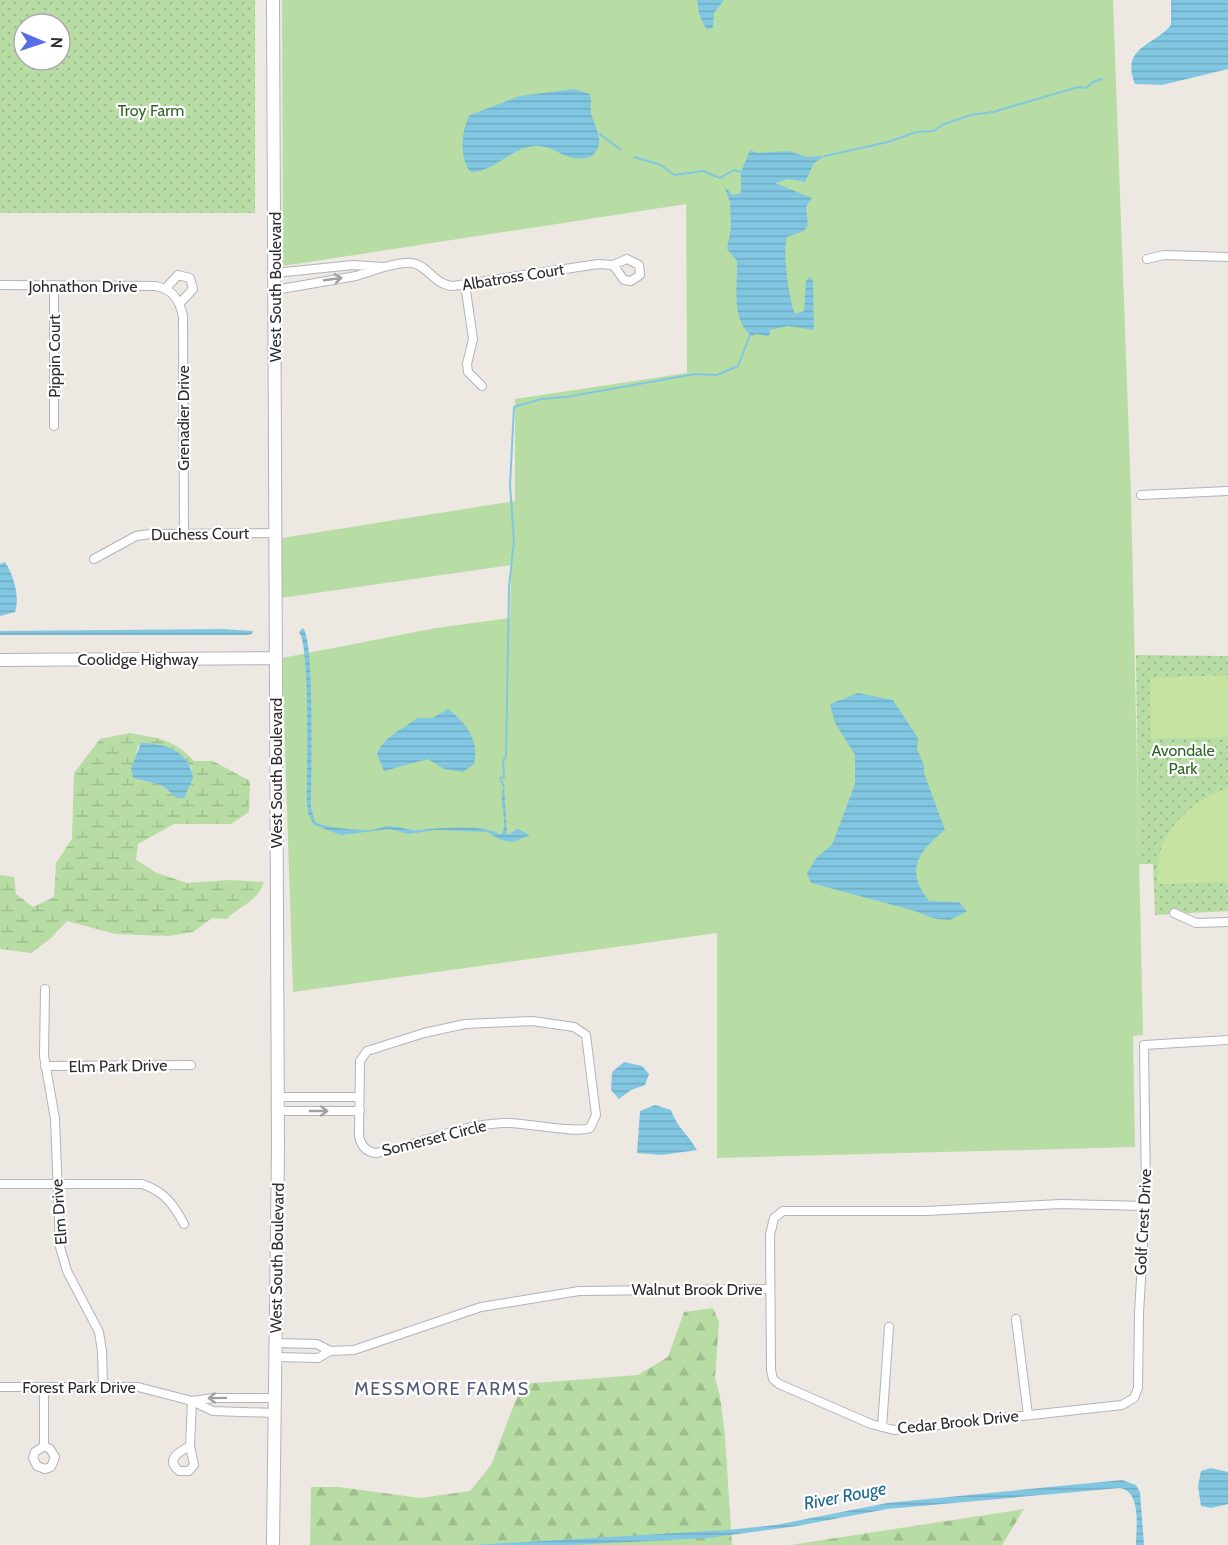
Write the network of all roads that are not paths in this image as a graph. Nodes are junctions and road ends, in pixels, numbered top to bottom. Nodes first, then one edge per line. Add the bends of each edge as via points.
1 (273, 0) edge
2 (1228, 257) edge
3 (1147, 259) dead end
4 (613, 265) dead end
5 (384, 267) junction
6 (275, 273) junction
7 (190, 278) joint
8 (465, 284) junction
9 (0, 285) edge
10 (54, 285) junction
11 (275, 290) junction
12 (170, 291) junction
13 (180, 303) junction
14 (482, 386) dead end
15 (54, 426) dead end
16 (1228, 491) edge
17 (1141, 495) dead end
18 (184, 533) junction
19 (275, 533) junction
20 (94, 559) dead end
21 (275, 658) junction
22 (0, 660) edge
23 (1174, 913) dead end
24 (1228, 922) edge
25 (45, 990) dead end
26 (1228, 1040) edge
27 (191, 1065) dead end
28 (45, 1066) junction
29 (278, 1097) junction
30 (359, 1097) junction
31 (278, 1111) junction
32 (360, 1111) junction
33 (56, 1183) junction
34 (0, 1184) edge
35 (1146, 1206) junction
36 (184, 1224) dead end
37 (770, 1288) junction
38 (1016, 1319) dead end
39 (889, 1327) dead end
40 (276, 1343) junction
41 (303, 1344) junction
42 (330, 1351) junction
43 (303, 1357) junction
44 (276, 1358) junction
45 (0, 1387) edge
46 (44, 1387) junction
47 (103, 1387) junction
48 (275, 1398) junction
49 (1134, 1398) joint
50 (192, 1401) junction
51 (275, 1413) junction
52 (1028, 1415) junction
53 (882, 1427) junction
54 (44, 1446) dead end
55 (190, 1446) dead end
56 (273, 1545) edge

1 - 6 main road, West South Boulevard
2 - 3 street via 1164,255
4 - 8 street, Albatross Court
5 - 6 street, Albatross Court via 353,265
5 - 8 street, Albatross Court via 411,263 440,284
11 -> 5 street, Albatross Court via 356,276
6 - 11 main road, West South Boulevard
7 - 12 street, Johnathon Drive via 178,275
7 - 13 street, Grenadier Drive via 193,289
8 - 14 street via 473,339 466,364 468,372
9 - 10 street, Johnathon Drive
10 - 12 street, Johnathon Drive
10 - 15 street, Pippin Court
11 - 19 main road, West South Boulevard
12 - 13 street, Grenadier Drive
13 - 18 street, Grenadier Drive
16 - 17 street
18 - 19 street, Duchess Court
18 - 20 street, Duchess Court via 136,536
19 - 21 main road, West South Boulevard
21 - 22 main road, Coolidge Highway
21 - 29 main road, West South Boulevard
23 - 24 street via 1196,923
25 - 28 street, Elm Drive
26 - 35 street, Golf Crest Drive via 1144,1045
27 - 28 street, Elm Park Drive
28 - 33 street, Elm Drive via 55,1119
29 - 30 street
29 - 31 main road, West South Boulevard
30 - 32 street, Somerset Circle
30 - 32 street, Somerset Circle via 360,1061 370,1049 458,1025 531,1021 574,1027 586,1035 596,1116 590,1128 581,1131 528,1123 489,1124 376,1153 360,1142
31 -> 32 street
31 - 40 main road, West South Boulevard
33 - 34 street
33 - 36 street via 142,1184 169,1200
33 - 47 street, Elm Drive via 62,1256 99,1332
35 - 37 street, Walnut Brook Drive via 1061,1204 926,1211 783,1211 774,1218 771,1228
35 - 49 street, Golf Crest Drive via 1138,1313 1138,1388
37 - 42 street, Walnut Brook Drive via 561,1293 481,1307 365,1348
37 - 53 street, Cedar Brook Drive via 773,1378
38 - 52 street
39 - 53 street
40 - 41 street, Walnut Brook Drive
40 - 44 main road, West South Boulevard
41 - 42 street, Walnut Brook Drive via 317,1344
41 - 43 street
42 - 43 street, Walnut Brook Drive via 318,1358
43 - 44 street, Walnut Brook Drive
44 - 48 main road, West South Boulevard
45 - 46 street, Forest Park Drive
46 - 47 street, Forest Park Drive
46 - 54 street
47 - 50 street, Forest Park Drive via 148,1388
48 -> 50 street, Forest Park Drive
48 - 51 main road, West South Boulevard
49 - 52 street, Cedar Brook Drive via 1122,1405
50 - 51 street, Forest Park Drive via 213,1411
50 - 55 street
51 - 56 main road, West South Boulevard
52 - 53 street, Cedar Brook Drive via 902,1430

